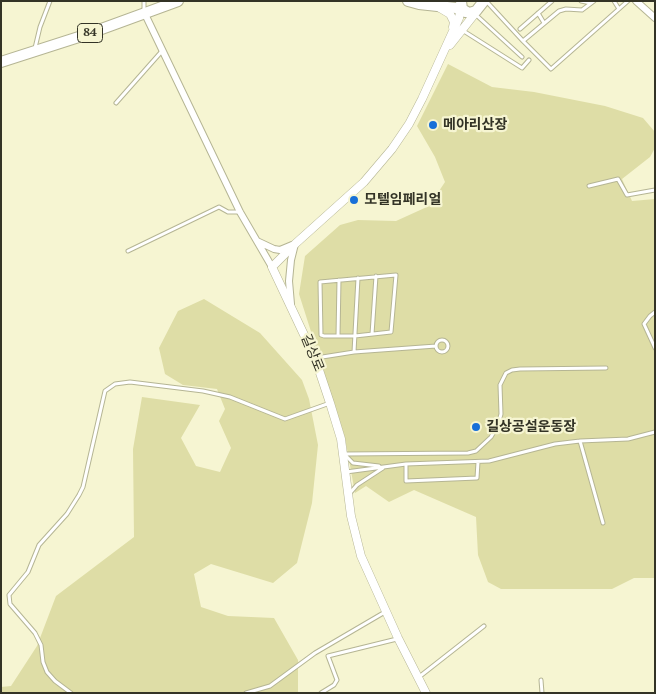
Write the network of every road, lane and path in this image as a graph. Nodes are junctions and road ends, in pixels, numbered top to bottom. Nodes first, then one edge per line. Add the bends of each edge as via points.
1 (50, 1) edge
2 (178, 1) edge
3 (408, 1) edge
4 (552, 1) edge
5 (581, 1) edge
6 (614, 1) edge
7 (628, 1) edge
8 (636, 1) edge
9 (593, 2) edge
10 (144, 7) edge
11 (438, 7) junction
12 (471, 7) edge
13 (620, 9) junction
14 (538, 14) junction
15 (653, 14) edge
16 (544, 22) junction
17 (462, 30) junction
18 (520, 30) dead end
19 (453, 32) junction
20 (523, 41) junction
21 (162, 51) junction
22 (34, 52) junction
23 (522, 57) dead end
24 (529, 60) dead end
25 (1, 62) edge
26 (438, 63) junction
27 (116, 103) dead end
28 (589, 186) dead end
29 (655, 190) edge
30 (240, 212) junction
31 (256, 240) junction
32 (295, 244) junction
33 (128, 252) dead end
34 (272, 268) junction
35 (376, 276) junction
36 (358, 278) junction
37 (338, 280) junction
38 (291, 305) junction
39 (655, 312) edge
40 (372, 334) junction
41 (338, 336) junction
42 (355, 336) junction
43 (436, 346) junction
44 (655, 348) edge
45 (354, 352) junction
46 (315, 358) junction
47 (606, 368) dead end
48 (330, 403) junction
49 (655, 432) edge
50 (580, 441) junction
51 (343, 454) junction
52 (478, 462) junction
53 (406, 464) junction
54 (385, 466) junction
55 (346, 472) junction
56 (349, 496) junction
57 (603, 523) dead end
58 (385, 612) junction
59 (484, 626) dead end
60 (398, 638) junction
61 (418, 677) junction
62 (541, 680) dead end
63 (71, 693) edge
64 (246, 693) edge
65 (321, 693) edge
66 (426, 693) edge
67 (542, 693) edge

1 - 22 lane
2 - 10 main road, 84
3 - 11 main road
4 - 14 lane
5 - 9 lane
6 - 13 lane
7 - 13 lane
8 - 15 street
9 - 16 lane via 582,10 562,9
10 - 21 street
10 - 22 main road, 84
11 - 12 main road
11 - 19 street via 452,18
12 - 17 street
12 - 19 street
12 - 20 lane
12 - 23 lane
13 - 20 lane via 551,69
14 - 16 lane
14 - 18 lane
16 - 20 lane
17 - 24 lane via 522,68
17 - 26 street
19 - 26 street
21 - 27 lane
21 - 30 street
22 - 25 main road, 84
26 - 32 street via 412,118 382,162
28 - 29 lane via 618,179 627,196
30 - 31 street
30 - 33 lane via 228,212 218,207
31 - 32 street via 274,250
31 - 34 street
32 - 34 street
32 - 38 street via 290,281
34 - 38 street, 길상로
35 - 36 lane
35 - 40 lane
35 - 40 lane via 396,275 391,332
36 - 37 lane
36 - 42 lane
37 - 41 lane
37 - 41 lane via 320,282 320,332 324,336
38 - 46 street, 길상로
39 - 44 lane via 644,324
40 - 42 lane
41 - 42 lane
42 - 45 lane
43 - 43 lane via 437,350 445,352 448,343 442,340
43 - 45 lane
45 - 46 lane
46 - 48 street, 길상로
47 - 51 lane via 520,369 506,373 500,384 498,425 491,437 468,453
48 - 51 street, 길상로
48 - 63 lane via 285,419 230,397 202,391 130,382 115,384 105,391 80,495 39,545 28,572 9,595 10,604 41,645 47,672
49 - 50 lane via 628,439
50 - 52 lane
50 - 57 lane
51 - 54 lane via 354,463
51 - 55 street, 길상로
52 - 53 lane
52 - 53 lane via 477,478 406,481
53 - 54 lane
54 - 55 lane
54 - 56 lane via 352,489
55 - 56 street, 길상로
56 - 58 street, 길상로 via 361,556
58 - 60 street, 길상로
58 - 64 lane via 315,653 270,686
59 - 61 lane
60 - 61 street, 길상로
60 - 65 lane via 328,656 337,680
61 - 66 street, 길상로
62 - 67 lane

